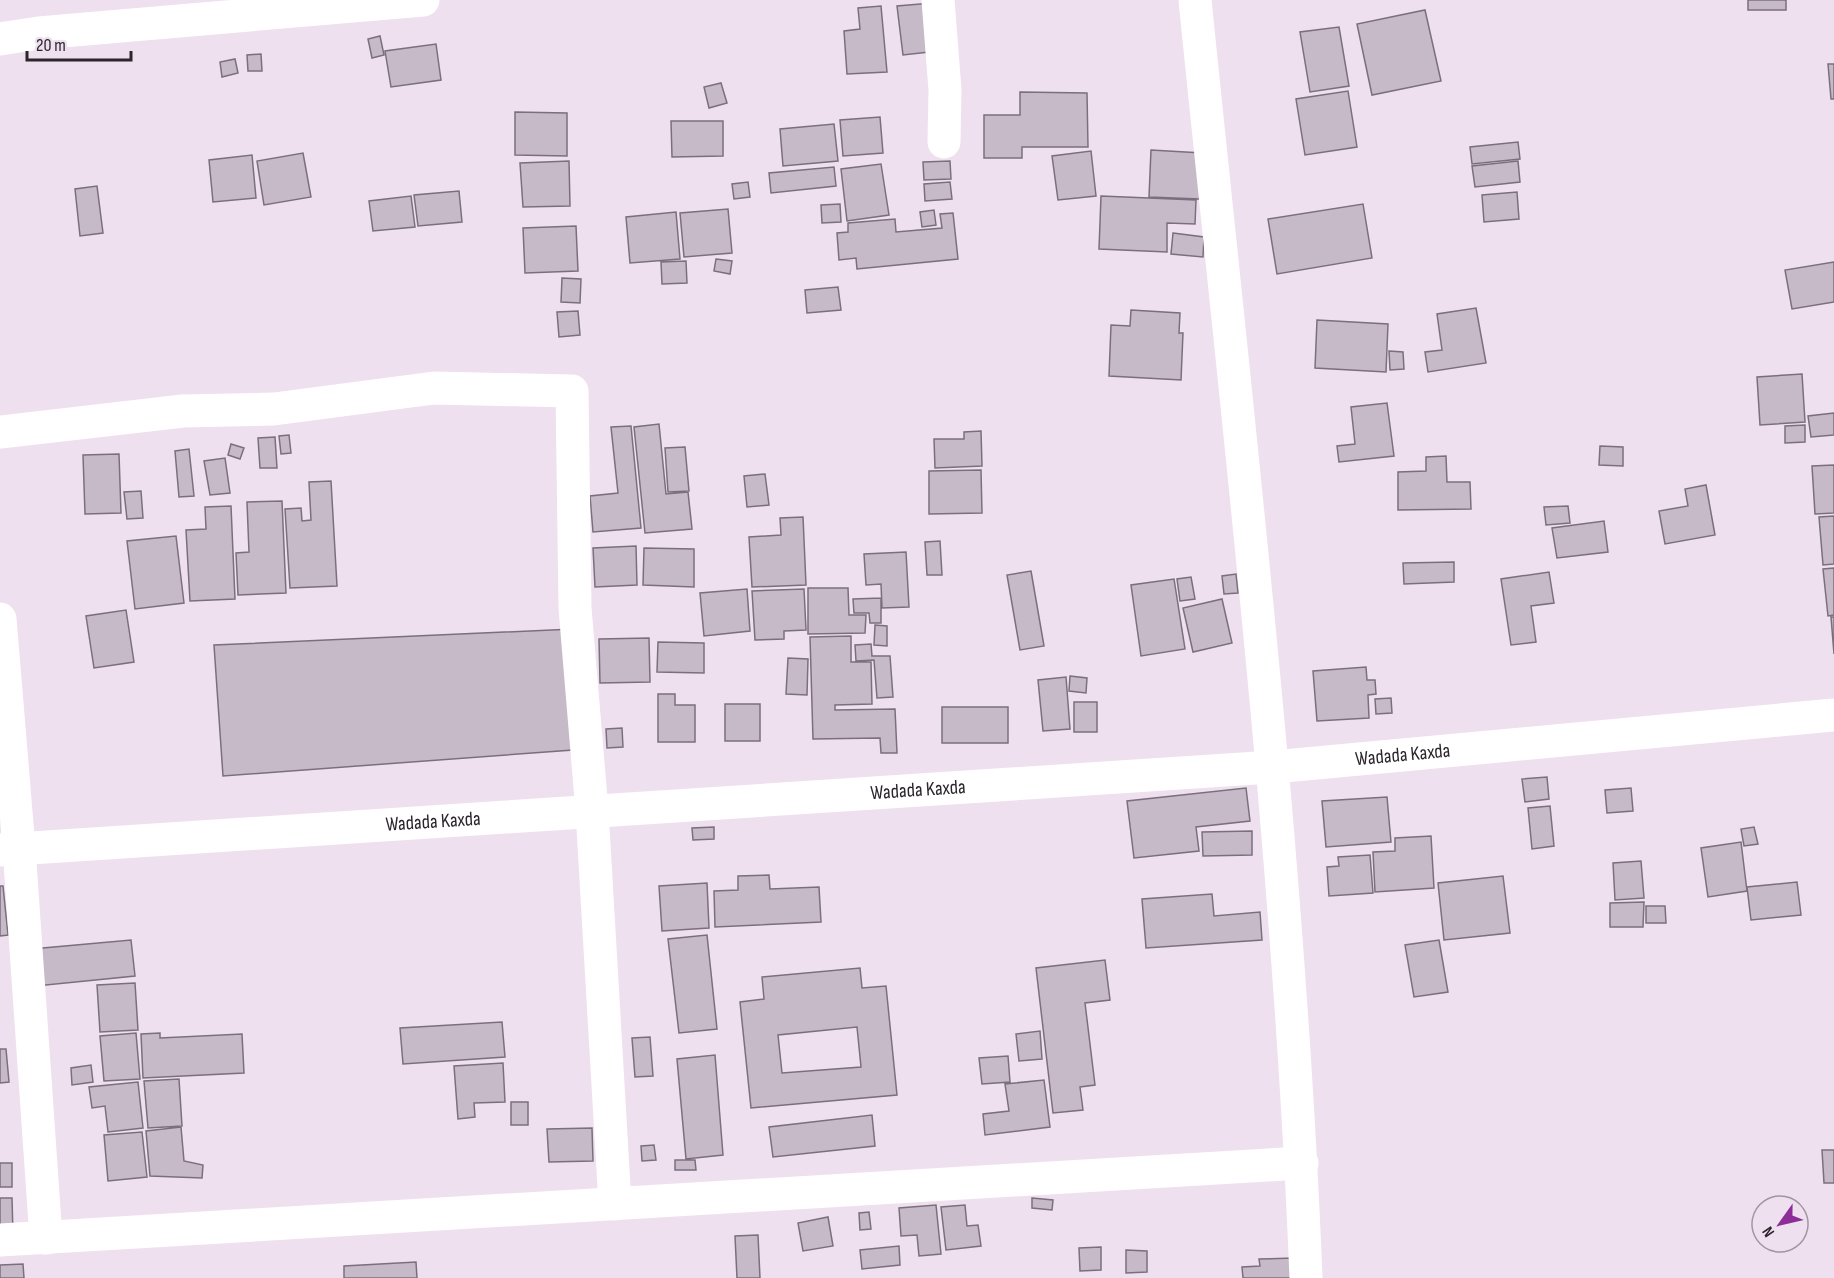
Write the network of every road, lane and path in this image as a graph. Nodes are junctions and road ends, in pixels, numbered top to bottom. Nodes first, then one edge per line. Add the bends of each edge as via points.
1 (423, 0) edge
2 (938, 0) edge
3 (1195, 0) edge
4 (0, 39) edge
5 (944, 142) dead end
6 (0, 432) edge
7 (0, 619) edge
8 (1834, 715) edge
9 (1273, 767) junction
10 (592, 811) junction
11 (10, 849) edge
12 (1302, 1163) junction
13 (615, 1204) junction
14 (46, 1238) junction
15 (0, 1240) edge
16 (1306, 1278) edge

1 - 4 street
2 - 5 street via 945,90
3 - 9 street
6 - 10 street via 183,411 274,409 434,388 572,391 575,608
7 - 11 street
8 - 9 street, Wadada Kaxda
9 - 10 street, Wadada Kaxda
9 - 12 street
10 - 11 street, Wadada Kaxda
10 - 13 street
11 - 14 street
12 - 13 street
12 - 16 street
13 - 14 street
14 - 15 street

